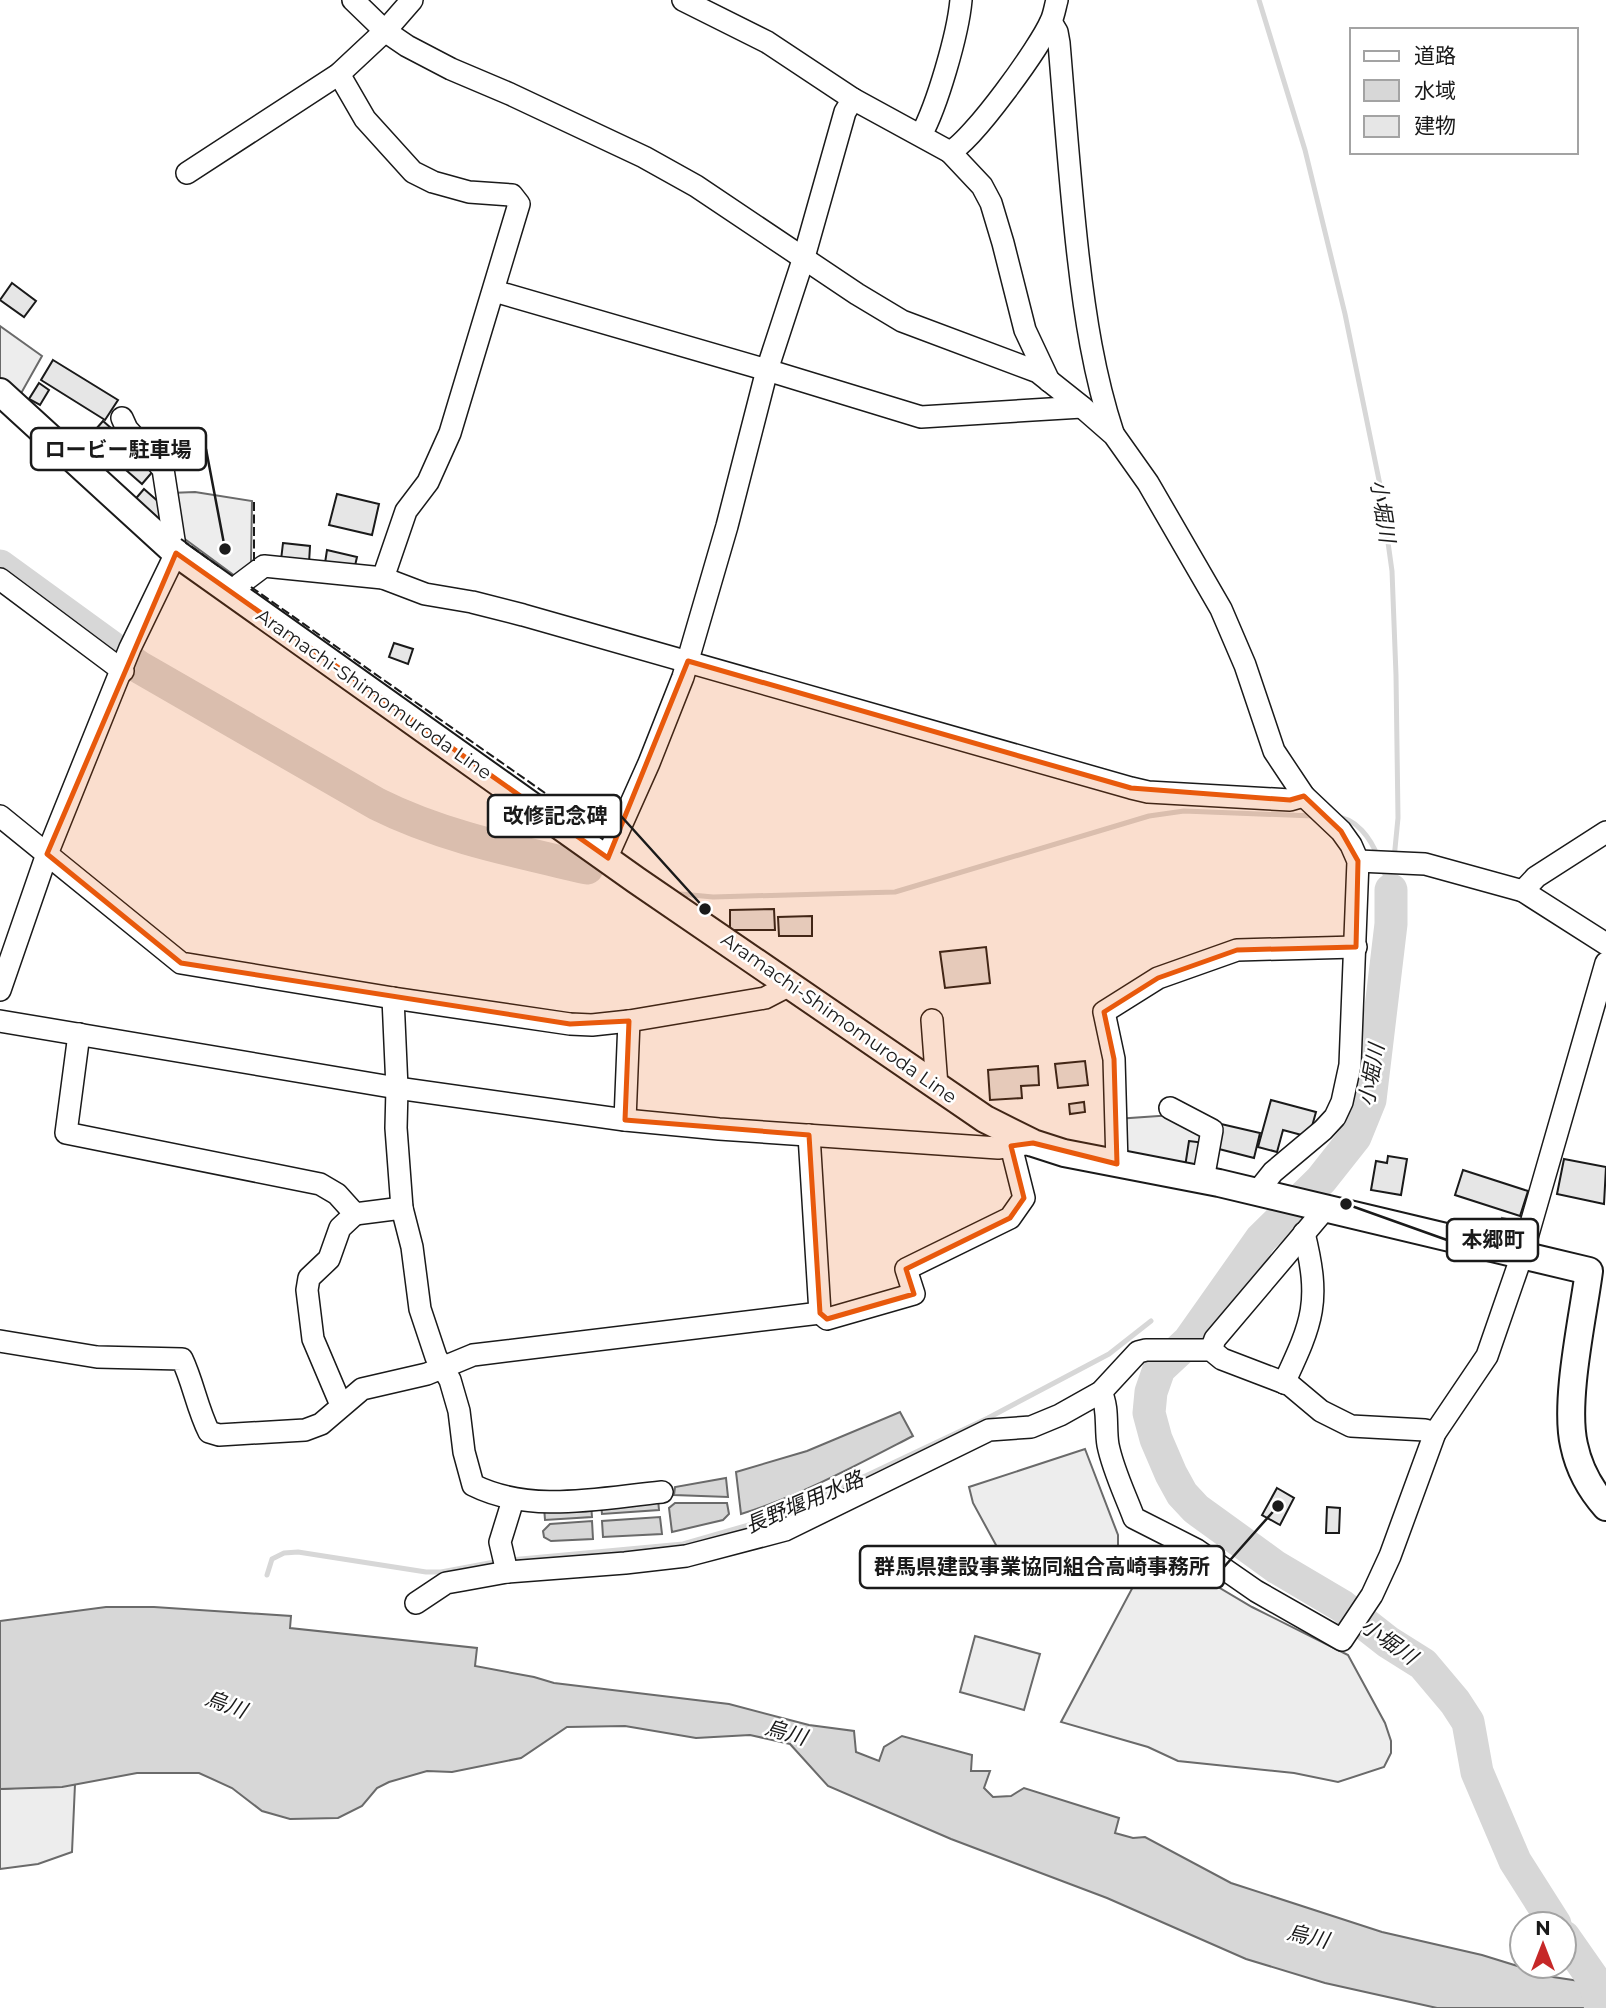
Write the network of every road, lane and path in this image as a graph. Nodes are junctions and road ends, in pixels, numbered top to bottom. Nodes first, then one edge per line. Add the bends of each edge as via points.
1 (353, 0) edge
2 (412, 0) edge
3 (683, 0) edge
4 (961, 0) edge
5 (1057, 0) edge
6 (1051, 22) junction
7 (385, 31) junction
8 (339, 74) junction
9 (853, 99) junction
10 (921, 135) junction
11 (950, 152) junction
12 (187, 173) dead end
13 (804, 257) junction
14 (494, 291) junction
15 (767, 370) junction
16 (1050, 382) junction
17 (0, 392) edge
18 (1082, 407) junction
19 (122, 418) dead end
20 (1114, 435) junction
21 (176, 553) junction
22 (383, 578) junction
23 (0, 579) edge
24 (234, 595) junction
25 (126, 661) junction
26 (688, 661) junction
27 (1310, 801) junction
28 (0, 817) edge
29 (1606, 832) edge
30 (47, 854) junction
31 (607, 858) junction
32 (1362, 862) junction
33 (1523, 891) junction
34 (1606, 944) edge
35 (1356, 947) junction
36 (1606, 963) edge
37 (790, 985) junction
38 (0, 990) edge
39 (393, 998) junction
40 (932, 1020) dead end
41 (0, 1021) edge
42 (629, 1021) junction
43 (79, 1034) junction
44 (937, 1086) junction
45 (397, 1088) junction
46 (1170, 1108) dead end
47 (625, 1120) junction
48 (809, 1135) junction
49 (1022, 1144) junction
50 (1117, 1164) junction
51 (1203, 1180) junction
52 (1262, 1194) junction
53 (402, 1208) junction
54 (1320, 1208) junction
55 (355, 1214) junction
56 (1304, 1233) junction
57 (1522, 1255) junction
58 (1598, 1273) edge
59 (820, 1313) junction
60 (0, 1341) edge
61 (1207, 1350) junction
62 (443, 1368) junction
63 (1284, 1383) junction
64 (1101, 1392) junction
65 (341, 1405) junction
66 (1435, 1433) junction
67 (662, 1492) dead end
68 (513, 1500) junction
69 (1606, 1507) edge
70 (506, 1569) junction
71 (416, 1603) dead end

1 - 7 street
2 - 7 street
3 - 9 street via 767,42
4 - 10 street via 947,60
5 - 6 street
6 - 11 street via 1032,55 972,132
6 - 20 street via 1059,43 1087,330
7 - 8 street
7 - 13 street via 451,69 644,157
8 - 12 street
8 - 14 street via 365,119 413,172 468,192 512,195 519,204
9 - 10 street
9 - 13 street via 845,112
10 - 11 street
11 - 16 street via 982,186 991,203 1025,330
13 - 15 street
13 - 16 street via 902,321 1038,372
14 - 15 street
14 - 22 street via 450,433 428,482 406,511
15 - 18 street via 921,417
15 - 26 street
16 - 18 street
17 - 21 main road, Aramachi-Shimomuroda Line
18 - 20 street
19 - 21 street via 163,469
20 - 27 street via 1148,483 1220,609 1274,751
21 - 24 main road, Aramachi-Shimomuroda Line
21 - 25 street
22 - 24 street via 264,566 240,584
22 - 26 street via 425,594 485,605
23 - 25 street
24 - 31 main road, Aramachi-Shimomuroda Line
25 - 30 street
26 - 27 street via 1130,788
26 - 31 street
27 - 32 street
28 - 30 street
29 - 33 street via 1535,877
30 - 38 street
30 - 39 street via 181,964
31 - 37 main road, Aramachi-Shimomuroda Line
32 - 33 street via 1426,864
32 - 35 street
33 - 34 street
35 - 50 street via 1237,950 1158,978 1104,1012 1114,1059
35 - 52 street via 1350,1065 1342,1102 1323,1130 1273,1172
36 - 57 street
37 - 42 street via 765,998
37 - 44 main road, Aramachi-Shimomuroda Line
39 - 42 street via 570,1024
39 - 45 street
40 - 44 street
41 - 43 street
42 - 47 street
43 - 45 street
43 - 55 street via 65,1133 320,1184
44 - 49 main road, Aramachi-Shimomuroda Line
45 - 47 street
45 - 53 street
46 - 51 street via 1212,1130
47 - 48 street
48 - 49 street via 998,1148
48 - 59 street
49 - 50 main road, Aramachi-Shimomuroda Line
49 - 59 street via 1024,1198 1010,1218 906,1269 914,1294 827,1319
50 - 51 main road, Aramachi-Shimomuroda Line
51 - 52 main road, Aramachi-Shimomuroda Line
52 - 54 main road, Aramachi-Shimomuroda Line
53 - 55 street
53 - 62 street via 420,1310
54 - 56 street
54 - 57 main road, Aramachi-Shimomuroda Line
55 - 65 street via 340,1228 329,1259 309,1278 307,1290 313,1339
56 - 61 street
56 - 63 street via 1314,1284 1313,1310
57 - 58 main road, Aramachi-Shimomuroda Line
57 - 66 street via 1487,1356
58 - 69 main road, Aramachi-Shimomuroda Line via 1576,1368 1573,1443 1581,1470
59 - 62 street via 474,1355
60 - 65 street via 97,1357 182,1359 204,1423 209,1432 219,1435 305,1430 321,1424
61 - 63 street
61 - 64 street via 1138,1352
62 - 65 street via 362,1389
62 - 68 street via 459,1410 473,1485
63 - 66 street via 1321,1412 1351,1426
64 - 66 street via 1111,1459 1134,1517 1197,1550 1256,1591 1342,1640 1372,1595 1390,1556
64 - 70 street via 1040,1424 989,1430 785,1530 686,1556
67 - 68 street via 543,1503
68 - 70 street via 500,1542
70 - 71 street via 446,1583

